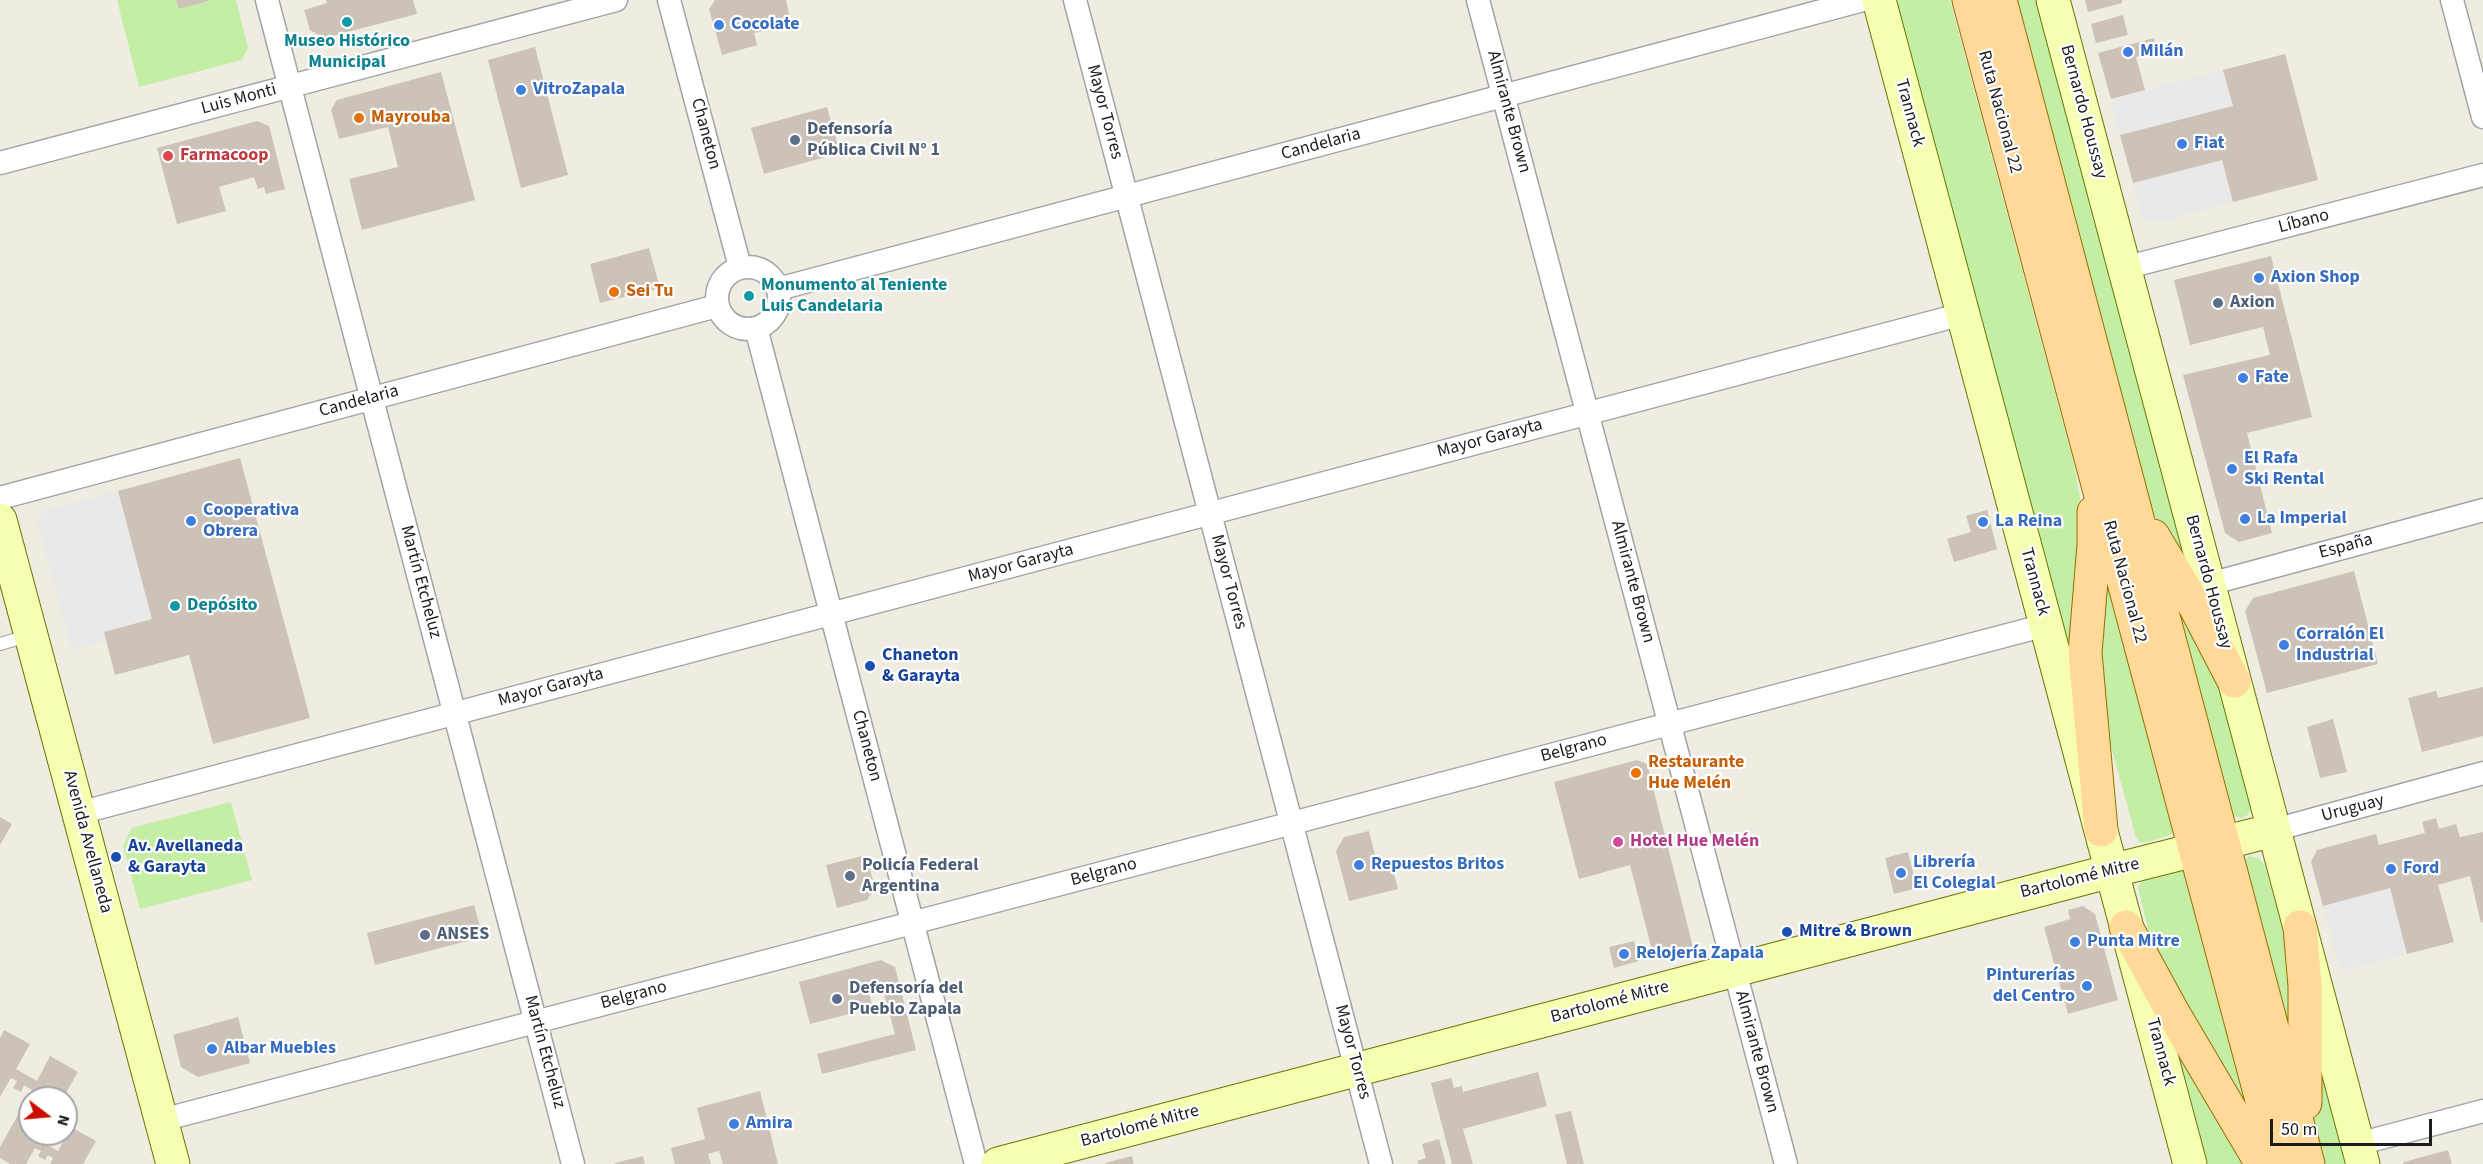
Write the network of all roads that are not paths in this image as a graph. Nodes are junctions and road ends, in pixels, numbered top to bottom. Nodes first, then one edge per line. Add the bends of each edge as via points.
1 (267, 0) edge
2 (616, 0) edge
3 (669, 0) edge
4 (1075, 0) edge
5 (1478, 0) edge
6 (1863, 0) edge
7 (1879, 0) edge
8 (1969, 0) edge
9 (2001, 0) edge
10 (2053, 0) edge
11 (2452, 0) edge
12 (1805, 7) edge
13 (290, 86) junction
14 (1504, 96) junction
15 (2483, 117) edge
16 (0, 163) edge
17 (2483, 175) edge
18 (1126, 197) junction
19 (740, 267) junction
20 (2124, 268) junction
21 (778, 290) junction
22 (717, 306) junction
23 (1963, 314) junction
24 (756, 328) junction
25 (372, 398) junction
26 (1587, 414) junction
27 (2088, 445) junction
28 (0, 498) edge
29 (2133, 503) junction
30 (2483, 510) edge
31 (1210, 514) junction
32 (0, 520) edge
33 (2209, 584) junction
34 (831, 614) junction
35 (2046, 625) junction
36 (31, 635) junction
37 (0, 644) edge
38 (2234, 681) junction
39 (455, 714) junction
40 (1670, 724) junction
41 (2483, 773) edge
42 (79, 813) junction
43 (1291, 823) junction
44 (2101, 830) junction
45 (2274, 830) junction
46 (2209, 847) junction
47 (2112, 870) junction
48 (913, 923) junction
49 (2126, 927) junction
50 (2300, 927) junction
51 (1735, 970) junction
52 (536, 1022) junction
53 (1356, 1070) junction
54 (2483, 1111) edge
55 (162, 1120) junction
56 (2360, 1154) edge
57 (173, 1164) edge
58 (573, 1164) edge
59 (976, 1164) edge
60 (998, 1164) edge
61 (1381, 1164) edge
62 (1786, 1164) edge
63 (2190, 1164) edge
64 (2262, 1164) edge
65 (2280, 1164) edge
66 (2310, 1164) edge

1 - 13 street, Martín Etcheluz
2 - 13 street, Luis Monti
3 - 19 street, Chaneton
4 - 18 street, Mayor Torres
5 - 14 street, Almirante Brown
6 - 12 street, Candelaria
7 - 23 street, Trannack
8 - 27 main road, Ruta Nacional 22
9 - 29 main road, Ruta Nacional 22
10 - 20 street, Bernardo Houssay
11 - 15 street
12 - 14 street, Candelaria
13 - 16 street, Luis Monti
13 - 25 street, Martín Etcheluz
14 - 18 street, Candelaria
14 - 26 street, Almirante Brown
17 - 20 street, Líbano
18 - 21 street, Candelaria
18 - 31 street, Mayor Torres
19 - 21 street via 759,268 768,273
19 - 22 street via 718,286
20 - 33 street, Bernardo Houssay
21 - 24 street via 777,309 765,324
22 - 24 street via 728,322 746,329
22 - 25 street, Candelaria
23 - 26 street, Mayor Garayta
23 - 35 street, Trannack
24 - 34 street, Chaneton
25 - 28 street, Candelaria
25 - 39 street, Martín Etcheluz
26 - 31 street, Mayor Garayta
26 - 40 street, Almirante Brown
27 - 44 main road via 2094,545 2085,653
27 - 46 main road, Ruta Nacional 22
29 - 38 main road via 2195,606
29 - 46 main road, Ruta Nacional 22
30 - 33 street, España
31 - 34 street, Mayor Garayta
31 - 43 street, Mayor Torres
32 - 36 street, Avenida Avellaneda
33 - 38 street, Bernardo Houssay
34 - 39 street, Mayor Garayta
34 - 48 street, Chaneton
35 - 40 street, Belgrano
35 - 44 street, Trannack
36 - 37 lane
36 - 42 street, Avenida Avellaneda
38 - 45 street, Bernardo Houssay
39 - 42 street, Mayor Garayta
39 - 52 street, Martín Etcheluz
40 - 43 street, Belgrano
40 - 51 street, Almirante Brown
41 - 45 street, Uruguay
42 - 55 street, Avenida Avellaneda
43 - 48 street, Belgrano
43 - 53 street, Mayor Torres
44 - 47 street, Trannack
45 - 46 street, Uruguay
45 - 50 street, Bernardo Houssay
46 - 47 street, Bartolomé Mitre
46 - 65 main road, Ruta Nacional 22
46 - 66 main road, Ruta Nacional 22
47 - 49 street, Trannack
47 - 51 street, Bartolomé Mitre
48 - 52 street, Belgrano
48 - 59 street, Chaneton
49 - 63 street, Trannack
49 - 64 main road
50 - 56 street, Bernardo Houssay
50 - 66 main road via 2305,986 2304,1096
51 - 53 street, Bartolomé Mitre
51 - 62 street, Almirante Brown
52 - 55 street, Belgrano
52 - 58 street, Martín Etcheluz
53 - 60 street, Bartolomé Mitre
53 - 61 street, Mayor Torres
54 - 56 street
55 - 57 street, Avenida Avellaneda

